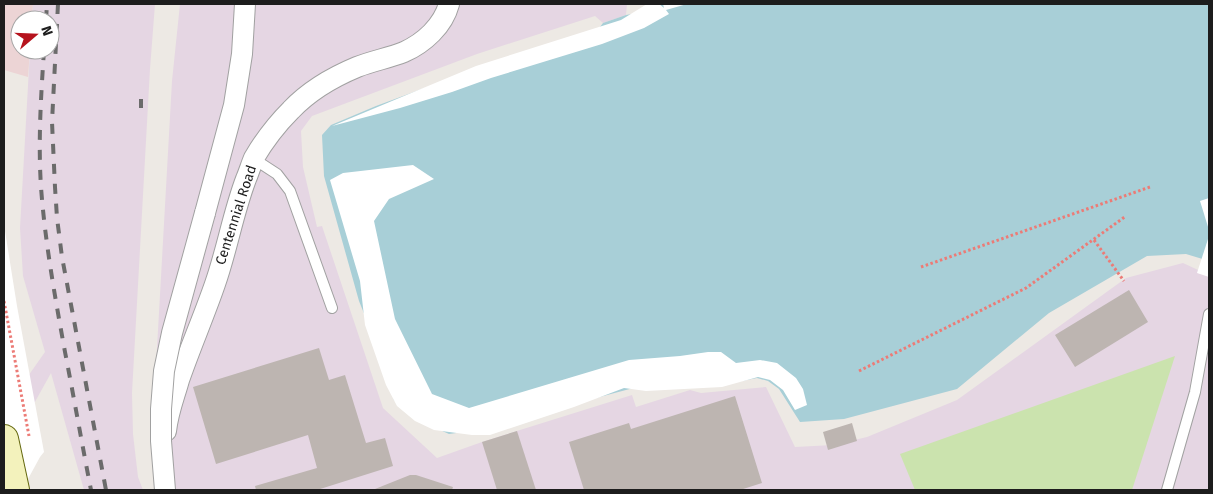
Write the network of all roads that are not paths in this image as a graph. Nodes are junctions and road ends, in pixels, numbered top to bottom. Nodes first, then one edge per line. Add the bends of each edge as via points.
1 (245, 4) edge
2 (449, 4) edge
3 (254, 158) junction
4 (332, 308) dead end
5 (1209, 314) edge
6 (17, 438) edge
7 (15, 490) edge
8 (161, 490) edge
9 (165, 490) edge
10 (1167, 490) edge

1 - 9 street, bridge via 234,105 164,372 161,441
2 - 3 street, Centennial Road via 435,30 420,42 404,52 337,76 309,94 291,109
3 - 4 lane via 277,174 290,191
3 - 8 street, Centennial Road via 239,196 215,283 167,416
5 - 10 lane via 1195,392
6 - 7 main road

